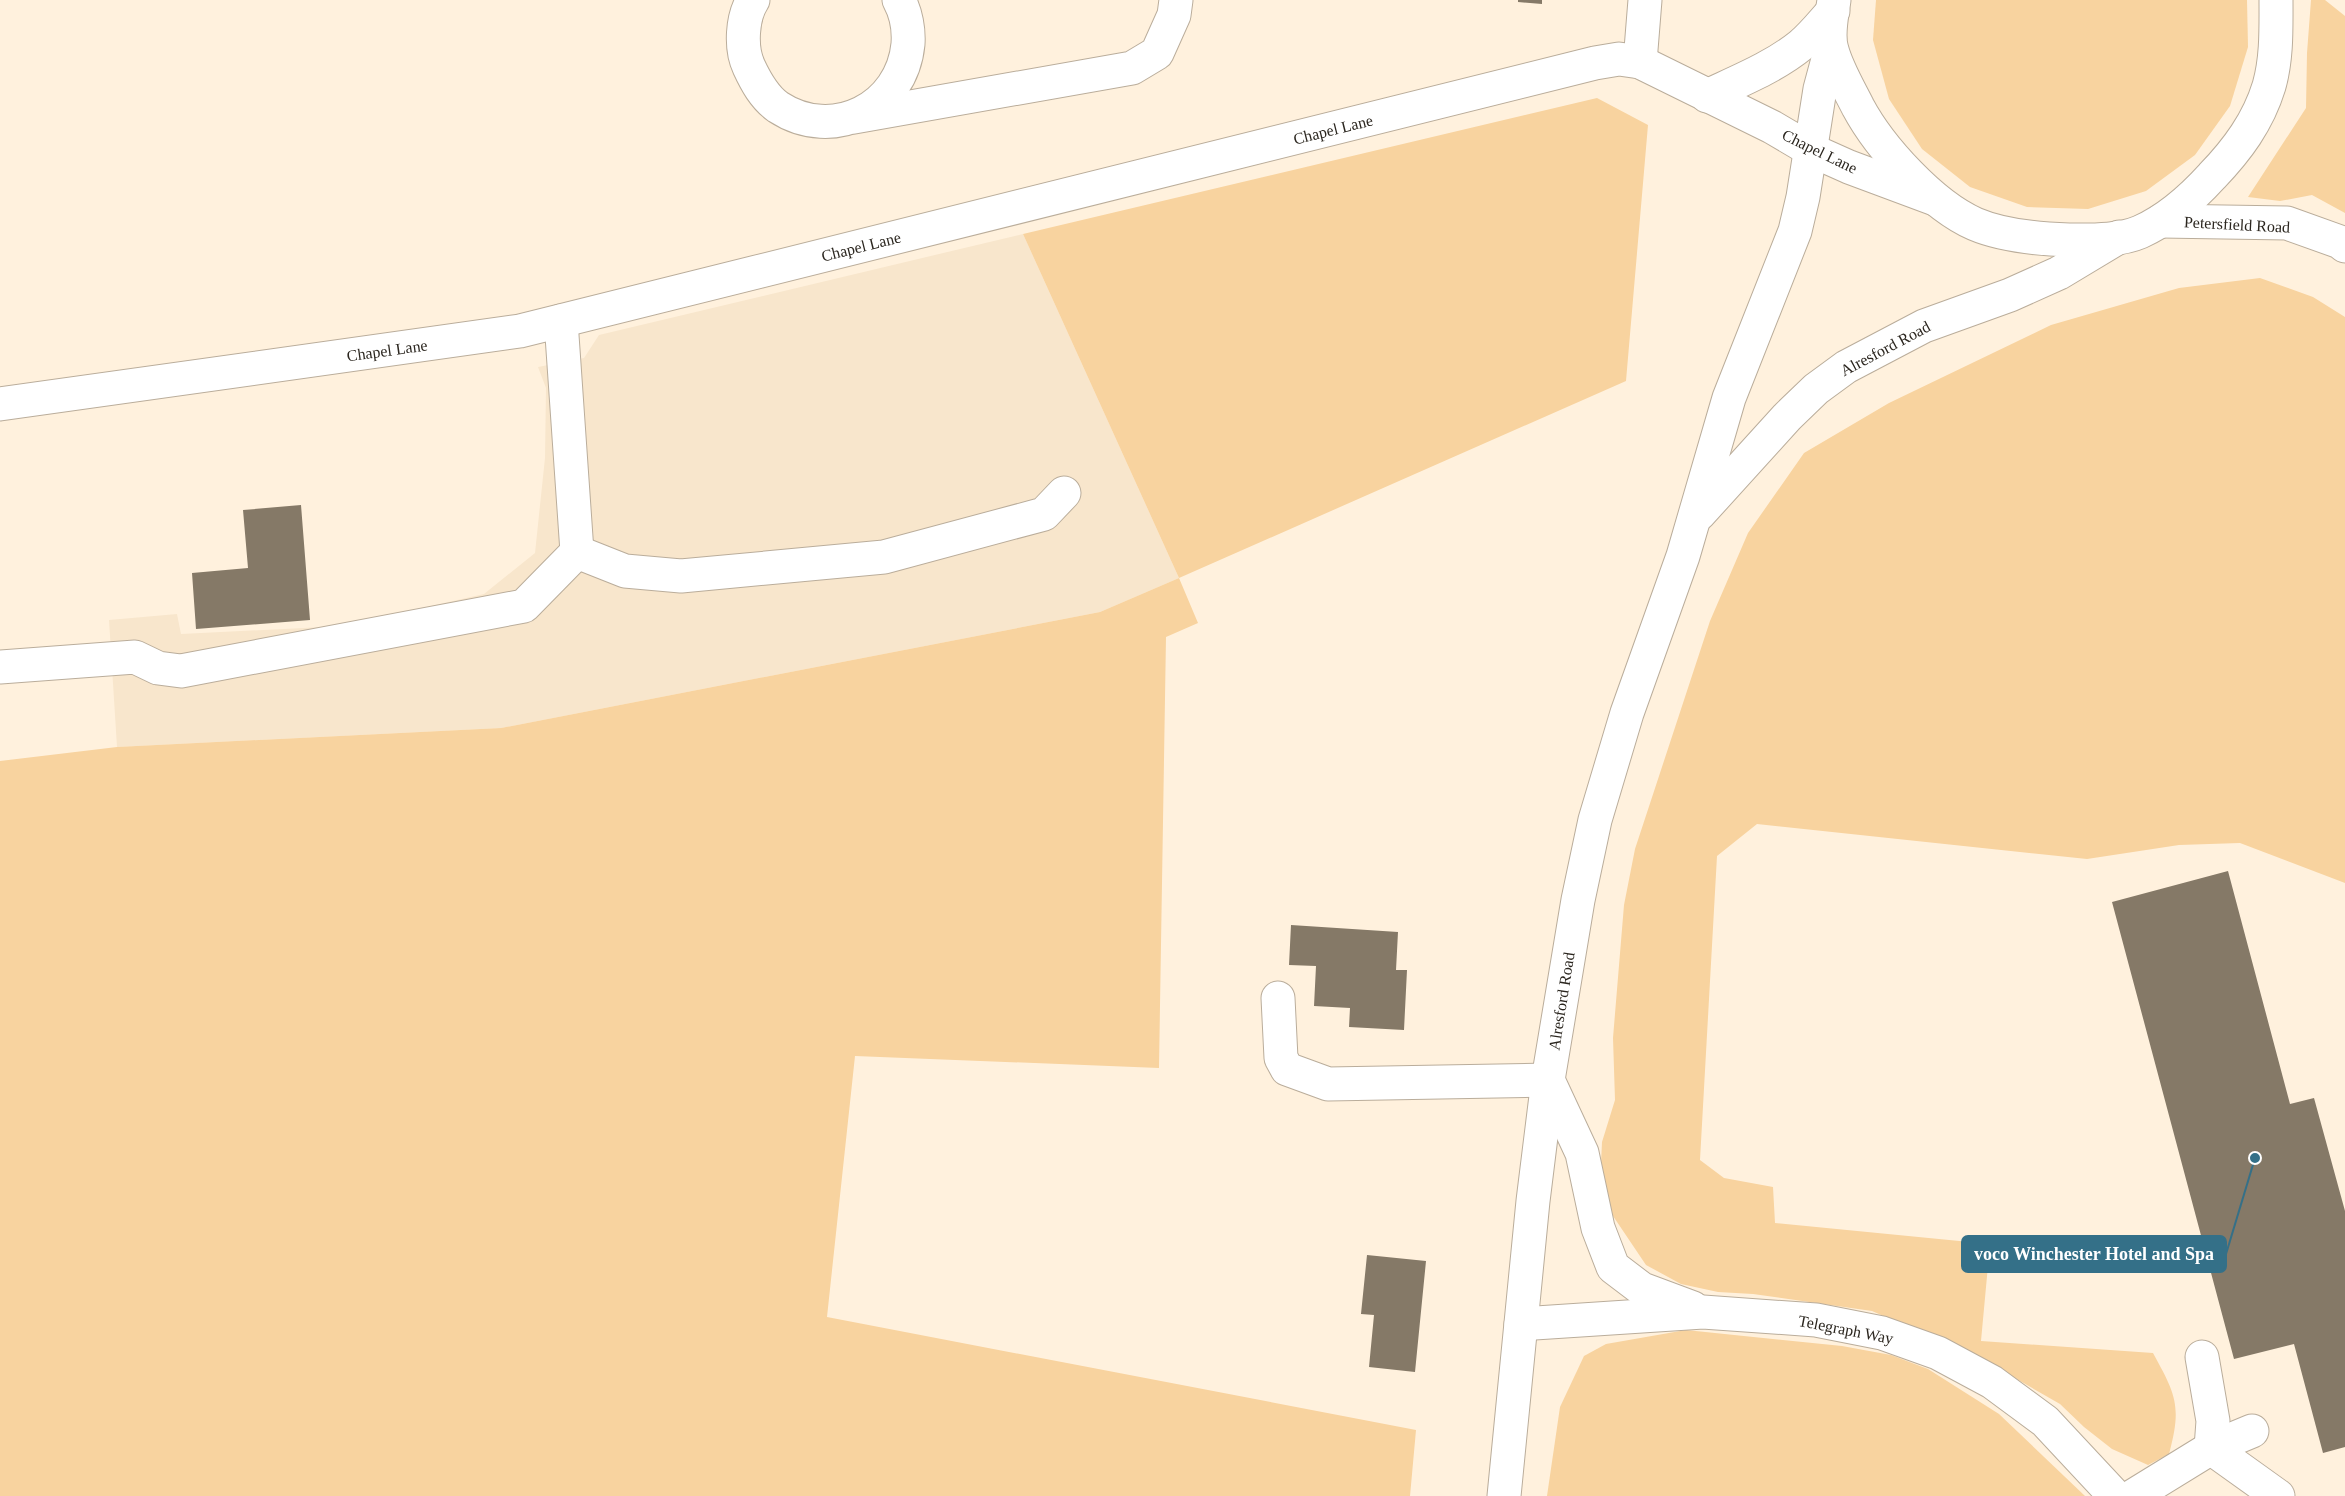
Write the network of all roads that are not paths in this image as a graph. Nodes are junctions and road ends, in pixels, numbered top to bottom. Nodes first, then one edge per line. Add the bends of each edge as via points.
1 (753, 0) edge
2 (899, 0) edge
3 (1176, 0) edge
4 (1645, 0) edge
5 (2276, 0) edge
6 (1833, 6) edge
7 (1831, 48) junction
8 (1640, 62) junction
9 (1707, 96) junction
10 (854, 117) junction
11 (1811, 150) junction
12 (1935, 199) junction
13 (2161, 221) junction
14 (2119, 237) junction
15 (2345, 246) edge
16 (561, 321) junction
17 (0, 405) edge
18 (1064, 493) dead end
19 (1693, 521) junction
20 (577, 552) junction
21 (0, 667) edge
22 (1278, 998) dead end
23 (1548, 1080) junction
24 (1703, 1312) junction
25 (1521, 1324) junction
26 (2202, 1357) dead end
27 (2252, 1431) dead end
28 (2211, 1448) junction
29 (1504, 1496) edge
30 (2115, 1496) edge
31 (2133, 1496) edge
32 (2278, 1496) edge

1 - 10 main road via 743,32 746,60 757,86 777,106 801,118 828,122
2 - 10 main road via 909,33 906,60 896,84 877,104
3 - 10 main road via 1174,15 1157,53 1132,68
4 - 8 main road
5 - 13 main road via 2276,47 2270,84 2257,119 2202,186
6 - 7 main road, Alresford Road
6 - 9 main road via 1792,52
7 - 11 main road, Alresford Road
7 - 12 main road via 1869,128
8 - 9 main road, Chapel Lane
8 - 16 main road, Chapel Lane via 1619,59 1595,63
9 - 11 main road, Chapel Lane
11 - 12 main road, Chapel Lane
11 - 19 main road, Alresford Road via 1795,231 1729,398
12 - 14 main road via 1975,224 2006,233 2045,239
13 - 14 main road
13 - 15 main road, Petersfield Road via 2288,223
14 - 19 main road, Alresford Road via 2059,273 1924,326 1846,367 1787,417
16 - 17 main road, Chapel Lane via 520,331
16 - 20 main road
18 - 20 main road via 1044,514 884,557 681,576 625,571
19 - 23 main road, Alresford Road via 1595,820
20 - 21 main road via 524,606 181,671 158,668 135,657
22 - 23 main road via 1281,1058 1287,1069 1328,1084
23 - 24 main road, Telegraph Way via 1582,1154 1598,1228 1613,1267 1642,1289
23 - 25 main road, Alresford Road
24 - 25 main road, Telegraph Way
24 - 30 main road, Telegraph Way via 1816,1320 1882,1333 1938,1353 1992,1382 2045,1421
25 - 29 main road, Alresford Road
26 - 28 main road via 2213,1421
27 - 28 main road
28 - 31 main road
28 - 32 main road

